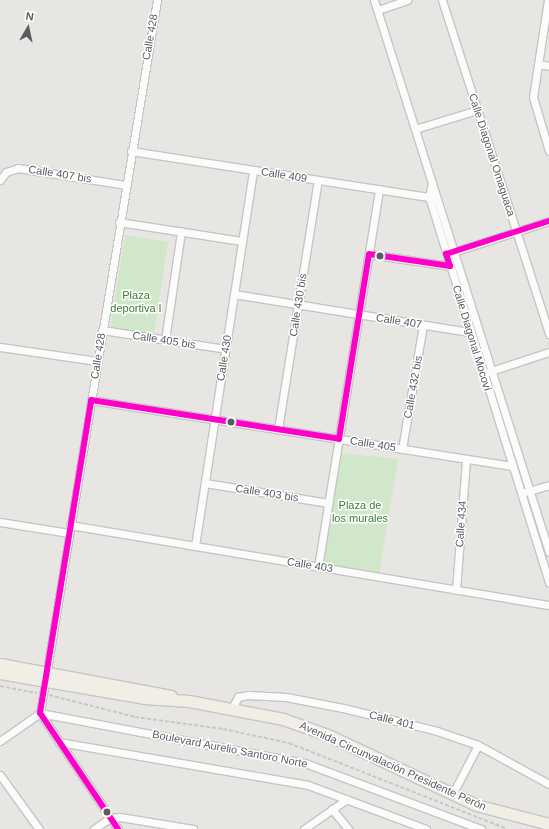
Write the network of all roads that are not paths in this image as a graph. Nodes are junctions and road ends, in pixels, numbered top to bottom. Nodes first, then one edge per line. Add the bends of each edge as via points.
1 (157, 0) edge
2 (374, 0) edge
3 (407, 0) edge
4 (442, 0) edge
5 (548, 0) edge
6 (378, 10) junction
7 (538, 64) junction
8 (549, 66) edge
9 (477, 110) junction
10 (545, 128) edge
11 (415, 130) junction
12 (131, 151) junction
13 (549, 151) edge
14 (253, 170) junction
15 (0, 180) edge
16 (318, 180) junction
17 (432, 182) junction
18 (125, 185) junction
19 (379, 190) junction
20 (429, 197) junction
21 (437, 198) junction
22 (549, 221) edge
23 (119, 222) junction
24 (181, 231) junction
25 (516, 231) junction
26 (242, 241) junction
27 (454, 251) junction
28 (369, 254) junction
29 (446, 254) junction
30 (450, 266) junction
31 (234, 294) junction
32 (298, 304) junction
33 (359, 314) junction
34 (423, 324) junction
35 (102, 330) junction
36 (469, 332) junction
37 (549, 334) edge
38 (164, 340) junction
39 (0, 346) edge
40 (226, 349) junction
41 (549, 352) edge
42 (97, 361) junction
43 (492, 371) junction
44 (483, 374) junction
45 (91, 400) junction
46 (215, 419) junction
47 (278, 429) junction
48 (339, 439) junction
49 (402, 448) junction
50 (466, 459) junction
51 (512, 466) junction
52 (205, 483) junction
53 (549, 485) edge
54 (530, 491) junction
55 (521, 493) junction
56 (328, 503) junction
57 (0, 522) edge
58 (70, 525) junction
59 (69, 533) junction
60 (195, 546) junction
61 (549, 552) edge
62 (318, 567) junction
63 (549, 583) edge
64 (456, 590) junction
65 (549, 605) edge
66 (0, 664) edge
67 (0, 673) edge
68 (46, 676) junction
69 (232, 708) junction
70 (40, 713) junction
71 (0, 741) edge
72 (59, 742) junction
73 (478, 745) junction
74 (0, 775) edge
75 (549, 784) edge
76 (452, 795) junction
77 (347, 799) junction
78 (332, 809) junction
79 (110, 818) junction
80 (546, 821) edge
81 (39, 829) edge
82 (94, 829) edge
83 (118, 829) edge
84 (192, 829) edge
85 (304, 829) edge
86 (348, 829) edge
87 (426, 829) edge
88 (481, 829) edge

1 - 12 street, Calle 428
2 - 6 street, Calle Diagonal Mocoví
3 - 6 street
4 - 9 street, Calle Diagonal Omaguaca
5 - 7 street
6 - 11 street, Calle Diagonal Mocoví
7 - 8 street
7 - 10 street via 534,97
9 - 11 street
9 - 25 street, Calle Diagonal Omaguaca
10 - 13 street
11 - 17 street, Calle Diagonal Mocoví
12 - 14 street, Calle 409
12 - 18 street, Calle 428
14 - 16 street, Calle 409
14 - 26 street, Calle 430
15 - 18 street, Calle 407 bis via 6,172 18,168
16 - 19 street, Calle 409
16 - 32 street, Calle 430 bis
17 - 20 street, Calle Diagonal Mocoví
17 - 21 street, Calle Diagonal Mocoví
18 - 23 street, Calle 428
19 - 20 street, Calle 409
19 - 28 street
20 - 21 street, Calle 409
20 - 29 street, Calle Diagonal Mocoví
21 - 27 street, Calle Diagonal Mocoví
22 - 25 street
23 - 24 street
23 - 35 street, Calle 428
24 - 26 street
24 - 38 street
25 - 27 street
25 - 37 street, Calle Diagonal Omaguaca
26 - 31 street, Calle 430
27 - 29 street
27 - 43 street, Calle Diagonal Mocoví
28 - 30 street
28 - 33 street
29 - 30 street, Calle Diagonal Mocoví
30 - 36 street, Calle Diagonal Mocoví
31 - 32 street, Calle 407
31 - 40 street, Calle 430
32 - 33 street, Calle 407
32 - 47 street, Calle 430 bis
33 - 34 street, Calle 407
33 - 48 street
34 - 36 street, Calle 407
34 - 49 street, Calle 432 bis
35 - 38 street, Calle 405 bis
35 - 42 street, Calle 428
36 - 44 street, Calle Diagonal Mocoví
38 - 40 street, Calle 405 bis
39 - 42 street
40 - 46 street, Calle 430
41 - 43 street
42 - 45 street, Calle 428
43 - 44 street
43 - 54 street, Calle Diagonal Mocoví
44 - 51 street, Calle Diagonal Mocoví
45 - 46 street, Calle 405
45 - 58 street, Calle 428
46 - 47 street, Calle 405
46 - 52 street, Calle 430
47 - 48 street, Calle 405
48 - 49 street, Calle 405
48 - 56 street
49 - 50 street, Calle 405
50 - 51 street, Calle 405
50 - 64 street, Calle 434
51 - 55 street, Calle Diagonal Mocoví
52 - 56 street, Calle 403 bis
52 - 60 street, Calle 430
53 - 54 street
54 - 55 street
54 - 61 street, Calle Diagonal Mocoví
55 - 63 street, Calle Diagonal Mocoví
56 - 62 street
57 - 59 street
58 - 59 street, Calle 428
58 - 60 street, Calle 403
59 - 68 street, Calle 428
60 - 62 street, Calle 403
62 - 64 street, Calle 403
64 - 65 street, Calle 403
66 - 68 main road, Avenida Circunvalación Presidente Perón
67 - 68 main road, Avenida Circunvalación Presidente Perón
68 - 69 main road, Avenida Circunvalación Presidente Perón via 144,698 189,701
68 - 70 street, Calle 428
69 - 73 street, Calle 401 via 238,697 286,697 437,731
69 - 76 main road, Avenida Circunvalación Presidente Perón via 283,719 328,735
70 - 71 street
70 - 72 street
70 - 88 street, Boulevard Aurelio Santoro Norte via 305,763
72 - 77 street, Boulevard Aurelio Santoro Norte via 290,780
72 - 79 street
73 - 75 street, Calle 401
73 - 76 street
74 - 81 street
76 - 80 main road, Avenida Circunvalación Presidente Perón via 501,813
77 - 78 street
77 - 87 street, Boulevard Aurelio Santoro Norte
78 - 85 street
78 - 86 street
79 - 82 street
79 - 83 street
79 - 84 street via 120,817

